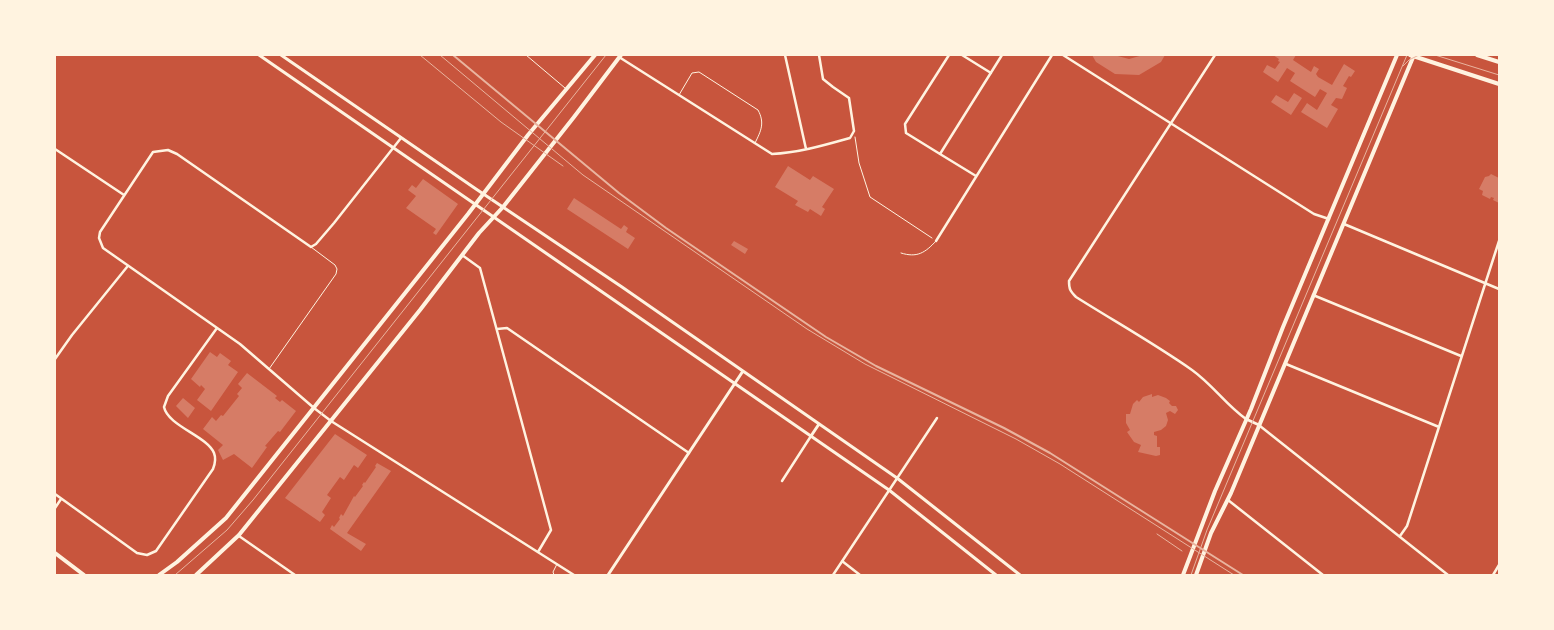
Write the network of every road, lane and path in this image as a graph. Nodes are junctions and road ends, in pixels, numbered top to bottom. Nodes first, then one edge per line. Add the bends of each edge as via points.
1 (259, 55) edge
2 (281, 55) edge
3 (526, 55) edge
4 (595, 55) edge
5 (785, 55) edge
6 (818, 55) edge
7 (948, 55) edge
8 (962, 55) edge
9 (1002, 55) edge
10 (1052, 55) edge
11 (1063, 55) edge
12 (1215, 55) edge
13 (1397, 55) edge
14 (1477, 55) edge
15 (1498, 55) edge
16 (620, 56) edge
17 (1413, 56) edge
18 (1498, 62) edge
19 (991, 73) junction
20 (1499, 84) edge
21 (566, 89) junction
22 (678, 95) junction
23 (1171, 123) junction
24 (854, 131) junction
25 (401, 138) junction
26 (754, 144) junction
27 (394, 148) junction
28 (55, 149) edge
29 (806, 149) junction
30 (940, 154) junction
31 (976, 176) junction
32 (482, 194) junction
33 (124, 195) junction
34 (476, 204) junction
35 (503, 207) junction
36 (492, 217) junction
37 (1328, 219) junction
38 (1344, 224) junction
39 (936, 241) junction
40 (1499, 241) edge
41 (311, 246) junction
42 (901, 253) dead end
43 (462, 254) junction
44 (127, 267) junction
45 (1484, 283) junction
46 (1499, 289) edge
47 (1313, 295) junction
48 (217, 328) junction
49 (497, 328) junction
50 (1461, 356) junction
51 (55, 359) edge
52 (1284, 363) junction
53 (269, 370) junction
54 (743, 371) junction
55 (735, 383) junction
56 (314, 408) junction
57 (937, 418) dead end
58 (1246, 419) junction
59 (331, 421) junction
60 (818, 424) junction
61 (1259, 425) junction
62 (1439, 427) junction
63 (811, 436) junction
64 (689, 453) junction
65 (897, 478) junction
66 (782, 481) dead end
67 (889, 490) junction
68 (55, 494) edge
69 (61, 499) junction
70 (1228, 500) junction
71 (55, 508) edge
72 (239, 536) junction
73 (1400, 536) junction
74 (538, 552) junction
75 (55, 553) edge
76 (842, 561) junction
77 (557, 564) junction
78 (1499, 565) edge
79 (1197, 573) edge
80 (84, 575) edge
81 (159, 575) edge
82 (196, 575) edge
83 (295, 575) edge
84 (554, 575) edge
85 (574, 575) edge
86 (608, 575) edge
87 (834, 575) edge
88 (860, 575) edge
89 (996, 575) edge
90 (1020, 575) edge
91 (1183, 575) edge
92 (1323, 575) edge
93 (1448, 575) edge
94 (1493, 575) edge

1 - 27 street
2 - 25 street
3 - 21 lane
4 - 21 main road
5 - 29 street
6 - 24 street via 823,78 849,98
7 - 30 street via 905,124 906,132
8 - 19 street
9 - 19 street
10 - 31 street
11 - 23 street
12 - 23 street
13 - 37 main road
14 - 18 main road
15 - 18 street
16 - 22 street
16 - 35 main road
17 - 20 main road
17 - 38 main road
19 - 30 street
21 - 32 main road
22 - 26 street
22 - 26 lane via 692,73 699,72 758,110 763,128
23 - 37 street via 1314,214
23 - 58 street via 1069,282 1069,290 1192,370
24 - 29 street via 850,138
24 - 39 path via 859,163 870,197
25 - 27 street
25 - 32 street
26 - 29 street via 772,154
27 - 34 street
27 - 41 street via 334,223
28 - 33 street
30 - 31 street
31 - 39 street
32 - 34 main road
32 - 35 street
33 - 41 street via 153,152 168,150
33 - 44 street via 99,238 103,248
34 - 36 street
34 - 56 main road
35 - 36 main road
35 - 54 street
36 - 43 main road
36 - 55 street
37 - 58 main road
38 - 45 street
38 - 47 main road
39 - 42 lane via 922,254
40 - 45 street
41 - 53 lane via 335,265 336,274
43 - 49 street via 480,268
43 - 59 main road
44 - 48 street
44 - 51 street
45 - 46 street
45 - 50 street
47 - 50 street
47 - 52 main road
48 - 53 street
48 - 69 street via 168,396 164,407 168,415 214,452 214,469 156,551 147,555 137,553
49 - 64 street via 507,328
49 - 74 street via 551,530
50 - 62 street
52 - 61 main road
52 - 62 street
53 - 56 street
54 - 55 street
54 - 60 street
55 - 63 street
55 - 64 street
56 - 59 street
56 - 81 main road via 226,518
57 - 65 street
58 - 61 street
58 - 91 main road
59 - 72 main road
59 - 74 street
60 - 63 street
60 - 65 street
61 - 70 main road
61 - 73 street
62 - 73 street via 1407,526
63 - 66 street
63 - 67 street
64 - 86 street
65 - 67 street
65 - 90 street
67 - 76 street
67 - 89 street
68 - 69 street
69 - 71 street
70 - 79 main road via 1211,533
70 - 92 street
72 - 82 main road
72 - 83 street
73 - 93 street
74 - 77 street
75 - 80 main road
76 - 87 street
76 - 88 street
77 - 84 lane
77 - 85 street
78 - 94 street

